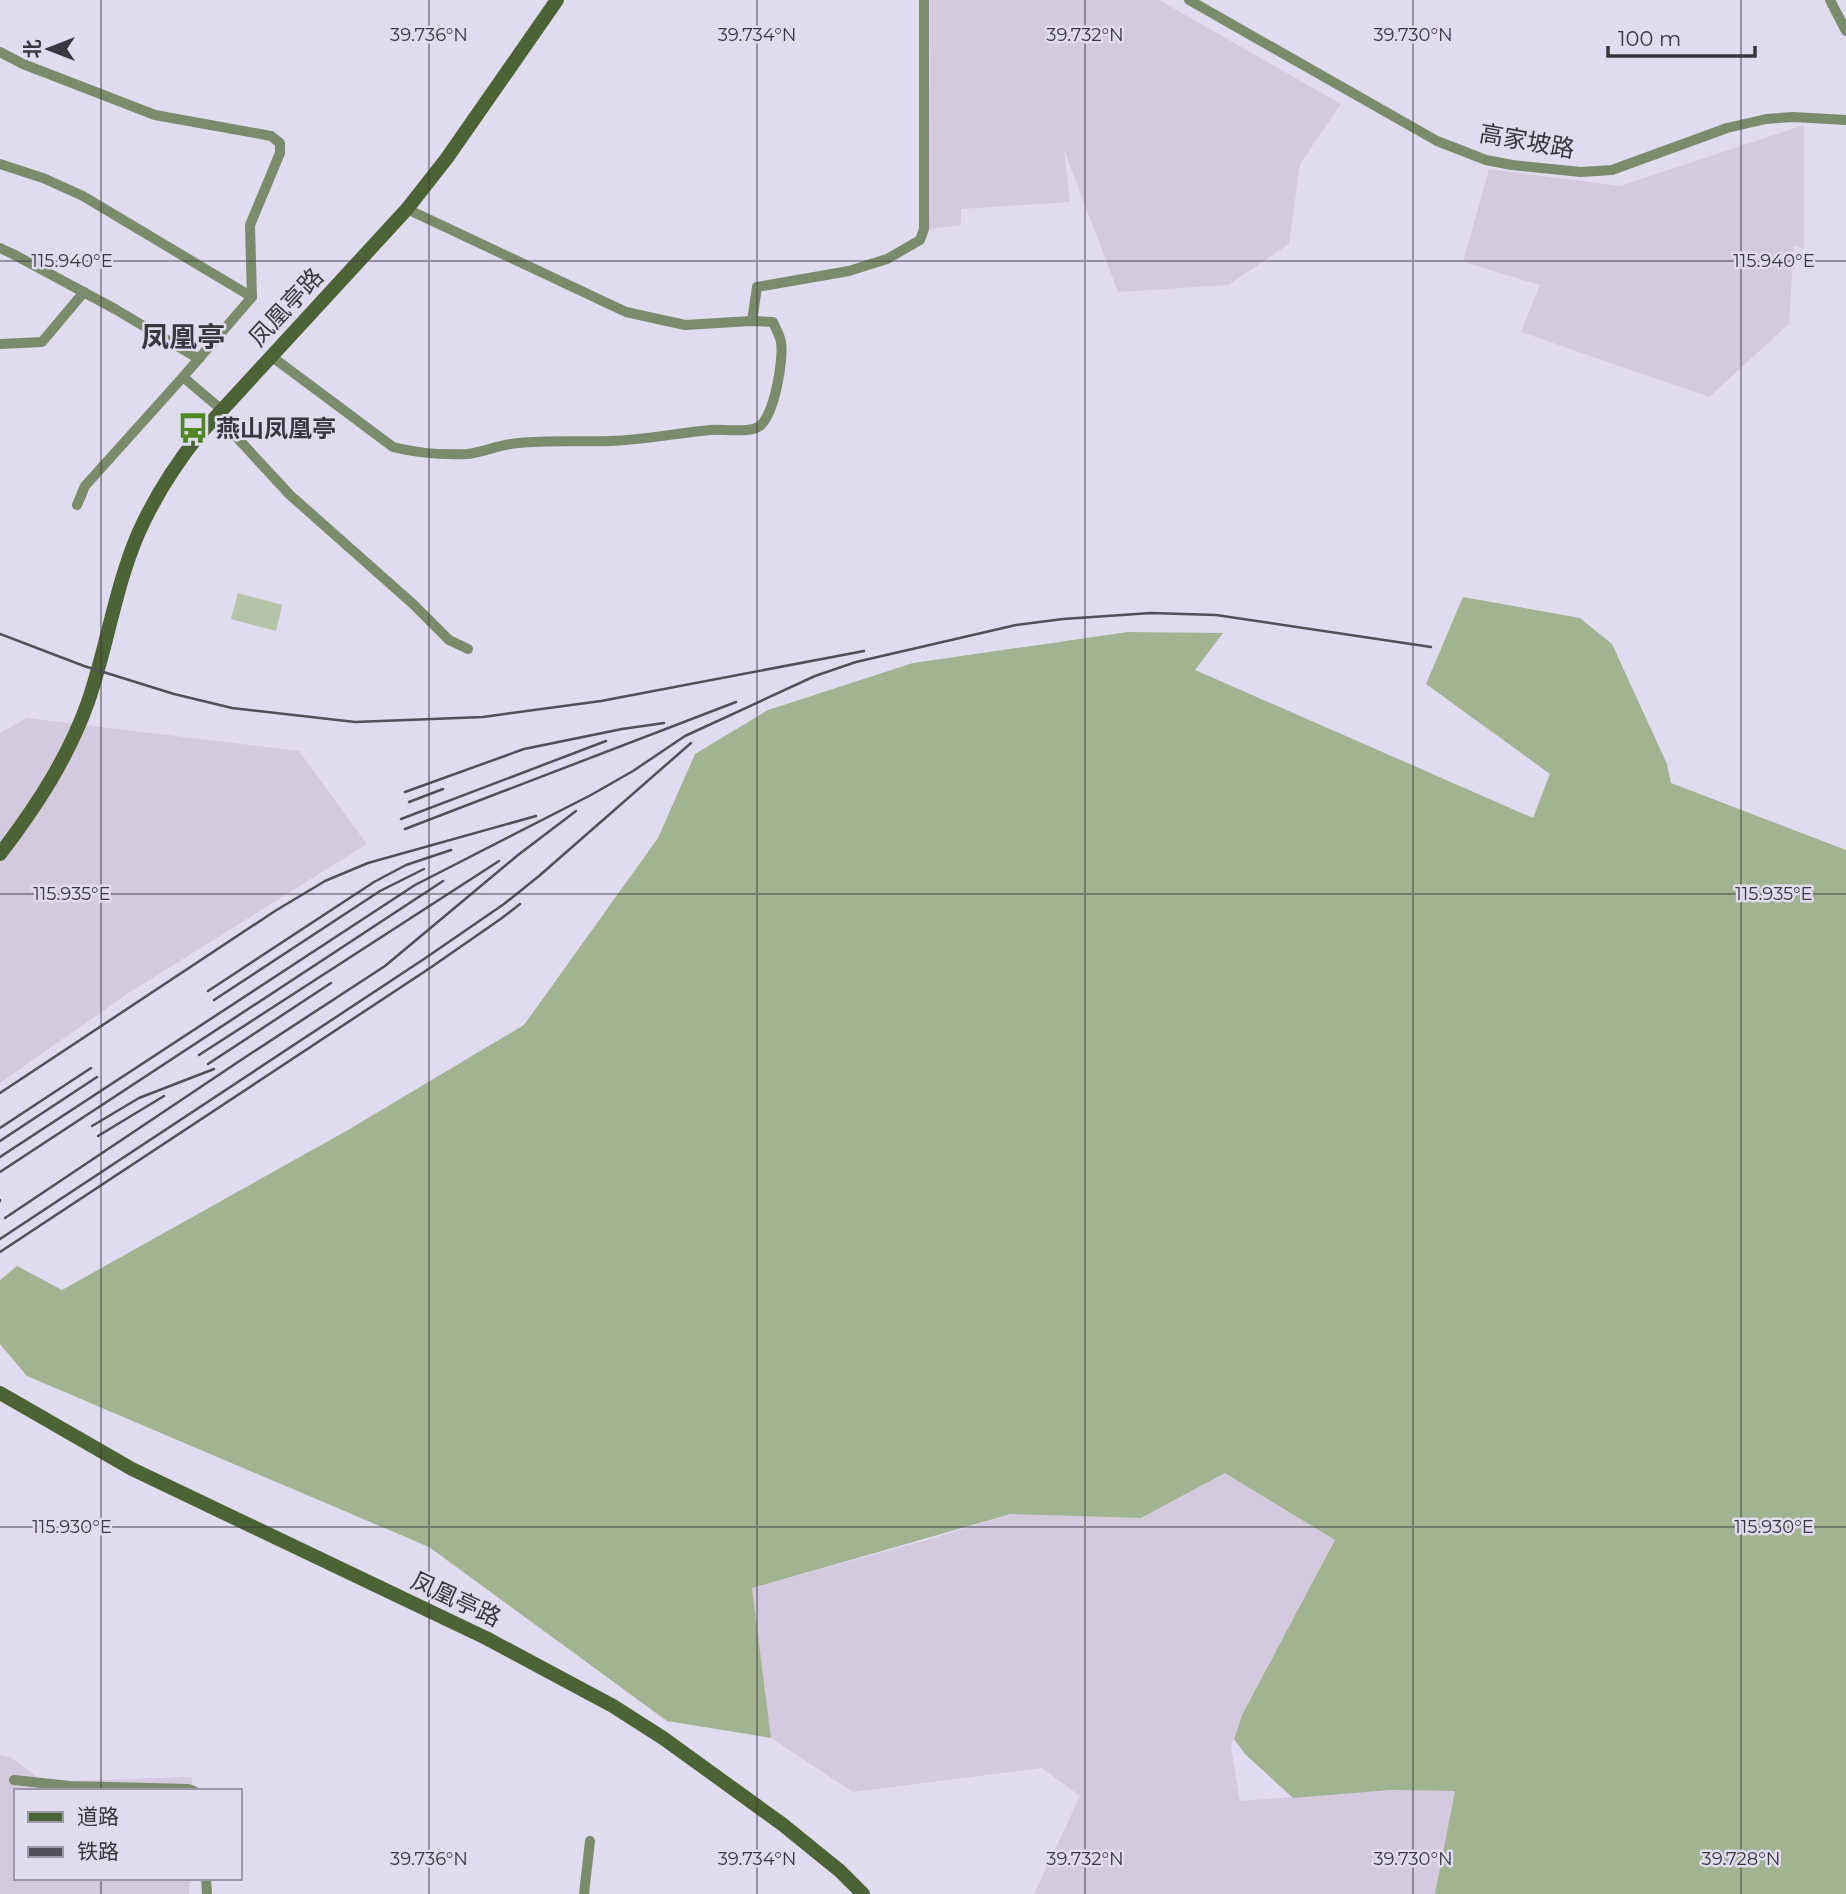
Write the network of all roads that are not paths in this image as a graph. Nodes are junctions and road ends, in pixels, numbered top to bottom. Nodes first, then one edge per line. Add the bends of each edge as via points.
1 (557, 0) edge
2 (924, 0) edge
3 (1189, 0) edge
4 (1830, 1) edge
5 (1846, 14) edge
6 (1846, 31) edge
7 (0, 52) edge
8 (1846, 120) edge
9 (0, 164) edge
10 (407, 209) junction
11 (0, 248) edge
12 (84, 292) junction
13 (252, 297) junction
14 (752, 321) junction
15 (0, 344) edge
16 (271, 356) junction
17 (199, 359) junction
18 (183, 377) junction
19 (219, 413) junction
20 (77, 505) dead end
21 (468, 649) dead end
22 (0, 854) edge
23 (0, 1393) edge
24 (14, 1780) dead end
25 (188, 1789) edge
26 (590, 1841) dead end
27 (584, 1894) edge
28 (863, 1894) edge

1 - 10 street, 凤凰亭路
2 - 14 street via 924,229 920,240 887,259 849,271 757,287
3 - 8 street, 高家坡路 via 1437,141 1512,165 1581,172 1612,170 1727,128 1766,119
4 - 5 street
4 - 6 street
7 - 13 street via 155,115 271,136 280,143 250,225
9 - 13 street via 83,195
10 - 14 street via 626,312 685,325
10 - 16 street, 凤凰亭路
11 - 12 street
12 - 15 street via 42,342
12 - 17 street
13 - 17 street
14 - 16 street via 773,323 781,340 777,387 761,426 621,440 517,443 470,454 393,447
16 - 19 street, 凤凰亭路
17 - 18 street
18 - 19 street
18 - 20 street via 85,486
19 - 21 street via 290,495 449,640
19 - 22 street, 凤凰亭路 via 179,459 138,534 87,703 64,758
23 - 28 street, 凤凰亭路 via 132,1469 486,1638 613,1706 782,1824
24 - 25 street
26 - 27 street

